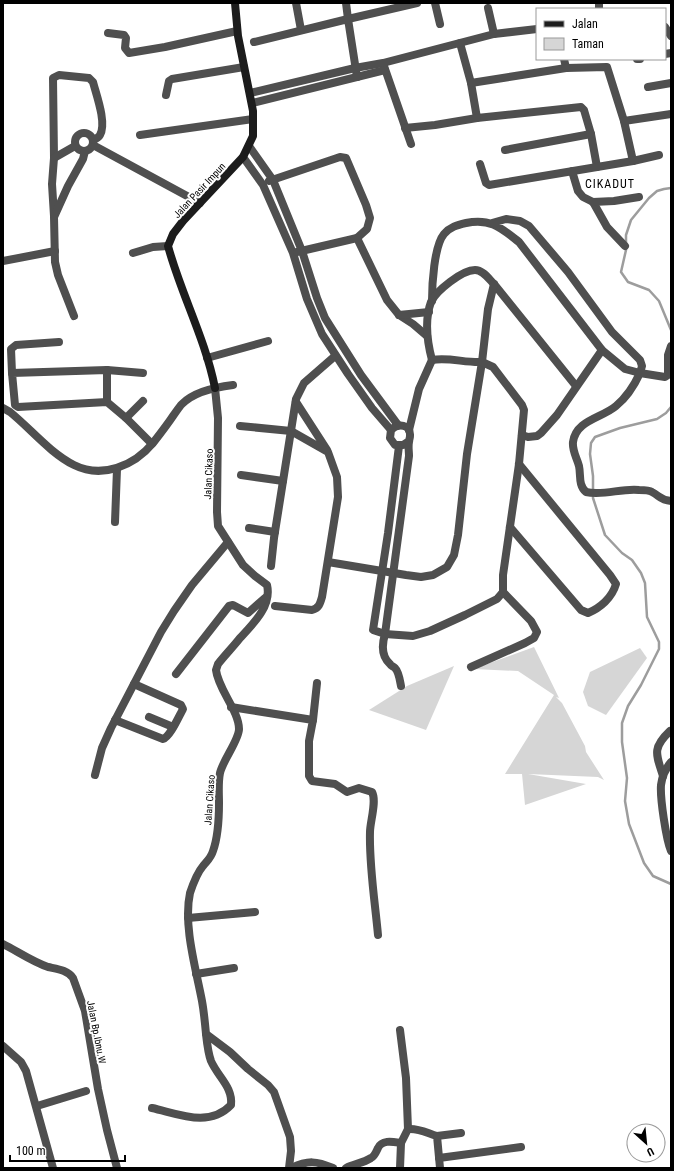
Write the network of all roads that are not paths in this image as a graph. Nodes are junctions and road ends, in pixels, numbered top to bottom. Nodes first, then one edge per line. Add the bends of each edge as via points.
1 (235, 3) edge
2 (296, 3) edge
3 (346, 3) edge
4 (417, 3) edge
5 (435, 3) edge
6 (397, 5) edge
7 (488, 8) dead end
8 (348, 19) junction
9 (440, 24) dead end
10 (536, 28) edge
11 (301, 30) junction
12 (238, 31) junction
13 (108, 33) dead end
14 (494, 34) junction
15 (254, 42) dead end
16 (460, 43) junction
17 (564, 60) edge
18 (606, 63) edge
19 (244, 67) junction
20 (384, 67) junction
21 (355, 68) junction
22 (566, 68) junction
23 (357, 77) junction
24 (471, 82) junction
25 (671, 83) edge
26 (278, 86) junction
27 (648, 87) dead end
28 (250, 93) junction
29 (166, 96) dead end
30 (280, 96) junction
31 (252, 103) junction
32 (671, 114) edge
33 (477, 118) junction
34 (253, 119) junction
35 (624, 121) junction
36 (405, 128) junction
37 (591, 134) junction
38 (140, 135) dead end
39 (93, 143) junction
40 (411, 144) dead end
41 (76, 146) junction
42 (249, 146) junction
43 (505, 150) dead end
44 (85, 151) junction
45 (659, 155) dead end
46 (243, 157) junction
47 (54, 158) junction
48 (633, 161) junction
49 (480, 164) dead end
50 (598, 167) junction
51 (572, 171) junction
52 (273, 180) junction
53 (263, 184) junction
54 (639, 197) dead end
55 (593, 202) junction
56 (200, 203) junction
57 (54, 217) junction
58 (492, 224) junction
59 (357, 238) junction
60 (168, 246) junction
61 (625, 246) dead end
62 (55, 251) junction
63 (302, 251) junction
64 (133, 253) dead end
65 (293, 253) junction
66 (3, 261) edge
67 (494, 284) junction
68 (432, 301) junction
69 (429, 312) junction
70 (399, 315) junction
71 (74, 316) dead end
72 (427, 336) junction
73 (268, 341) dead end
74 (59, 342) dead end
75 (671, 346) edge
76 (602, 350) junction
77 (335, 356) junction
78 (207, 358) junction
79 (432, 360) junction
80 (482, 362) junction
81 (107, 370) junction
82 (143, 373) dead end
83 (12, 374) junction
84 (640, 374) junction
85 (233, 385) dead end
86 (576, 386) junction
87 (215, 388) junction
88 (143, 401) dead end
89 (107, 402) junction
90 (296, 402) junction
91 (3, 408) edge
92 (126, 418) junction
93 (240, 426) dead end
94 (395, 427) junction
95 (409, 430) junction
96 (291, 431) junction
97 (522, 435) junction
98 (409, 441) junction
99 (152, 444) junction
100 (399, 446) junction
101 (328, 452) junction
102 (519, 464) junction
103 (117, 469) junction
104 (241, 475) dead end
105 (283, 481) junction
106 (671, 501) edge
107 (115, 522) dead end
108 (510, 527) junction
109 (249, 528) dead end
110 (275, 532) junction
111 (228, 542) junction
112 (328, 562) junction
113 (271, 566) dead end
114 (382, 571) junction
115 (392, 573) junction
116 (503, 592) junction
117 (267, 596) junction
118 (275, 606) dead end
119 (385, 634) junction
120 (471, 667) dead end
121 (176, 674) dead end
122 (317, 682) dead end
123 (134, 684) junction
124 (401, 686) dead end
125 (231, 707) junction
126 (149, 717) dead end
127 (115, 720) junction
128 (313, 720) junction
129 (173, 727) junction
130 (670, 731) dead end
131 (658, 758) junction
132 (670, 762) edge
133 (95, 775) dead end
134 (662, 776) junction
135 (671, 850) edge
136 (255, 912) dead end
137 (188, 918) junction
138 (378, 935) dead end
139 (3, 944) edge
140 (234, 968) dead end
141 (196, 974) junction
142 (400, 1030) dead end
143 (206, 1034) junction
144 (3, 1046) edge
145 (86, 1091) dead end
146 (37, 1106) junction
147 (152, 1108) dead end
148 (408, 1129) junction
149 (460, 1133) dead end
150 (437, 1136) junction
151 (401, 1143) junction
152 (521, 1147) dead end
153 (439, 1158) junction
154 (331, 1167) edge
155 (53, 1168) edge
156 (118, 1168) edge
157 (290, 1168) edge
158 (346, 1168) edge
159 (400, 1168) edge
160 (440, 1168) edge

1 - 12 street, Jalan Pasir Impun
2 - 11 street
3 - 8 street
4 - 6 street
5 - 9 street
6 - 8 street
7 - 14 street
8 - 11 street
8 - 21 street
10 - 14 street
11 - 15 street
12 - 13 street via 129,53 125,48 124,35
12 - 19 street, Jalan Pasir Impun
14 - 16 street
16 - 20 street
16 - 24 street
17 - 22 street
18 - 22 street
18 - 35 street
19 - 28 street, Jalan Pasir Impun
19 - 29 street via 172,79 169,81
20 - 21 street
20 - 23 street
20 - 36 street
21 - 23 street
21 - 26 street
22 - 24 street
23 - 30 street
24 - 33 street
25 - 27 street
26 - 28 street
26 - 30 street
28 - 31 street, Jalan Pasir Impun
30 - 31 street
31 - 34 street, Jalan Pasir Impun
32 - 35 street
33 - 36 street
33 - 37 street via 581,107
34 - 38 street
34 - 42 street, Jalan Pasir Impun via 253,136
35 - 48 street
36 - 40 street
37 - 43 street
37 - 50 street
39 - 41 street via 89,134 81,133 76,138
39 - 44 street via 90,149
39 - 47 street via 102,129 102,117 93,82 90,78 55,76
39 - 56 street
41 - 44 street
41 - 47 street
42 - 46 street, Jalan Pasir Impun
42 - 52 street
44 - 57 street
45 - 48 street
46 - 53 street
46 - 56 street, Jalan Pasir Impun
47 - 57 street
48 - 50 street
49 - 51 street via 489,185
50 - 51 street
51 - 55 street via 578,191
52 - 53 street
52 - 59 street via 340,157 346,158 370,218 367,229
52 - 63 street
53 - 65 street
54 - 55 street
55 - 61 street via 607,227
56 - 60 street, Jalan Pasir Impun via 173,234
57 - 62 street
58 - 68 street via 480,221 454,226 444,234 434,271
58 - 76 street via 519,242
58 - 84 street via 506,219 520,221 529,226 568,272 612,332 640,360
59 - 63 street
59 - 70 street via 387,300
60 - 64 street
60 - 78 street
62 - 66 street
62 - 71 street via 58,275
63 - 65 street
63 - 94 street via 328,323
65 - 77 street via 307,299
67 - 68 street via 485,274 476,270 468,272 447,284
67 - 80 street via 488,309
67 - 86 street
68 - 69 street
69 - 70 street
69 - 72 street
70 - 72 street
72 - 79 street
73 - 78 street
74 - 83 street via 13,346
75 - 84 street via 668,355 668,375 665,377
76 - 84 street via 625,369
76 - 86 street
77 - 90 street via 304,384
77 - 94 street via 372,408
78 - 87 street
79 - 80 street
79 - 95 street via 419,389
80 - 97 street via 493,366 522,405
80 - 115 street via 454,555 447,567 433,575 421,577
81 - 82 street
81 - 83 street
81 - 89 street
83 - 89 street via 15,405 18,407
84 - 106 street via 634,386 615,407 585,422 578,430 573,448 581,484 586,492 591,493 639,490 652,492 659,498
85 - 87 street
86 - 97 street via 557,415 541,433 528,437
87 - 99 street via 182,404
87 - 111 street, Jalan Cikaso via 218,418 217,519 218,526
88 - 92 street
89 - 92 street
90 - 96 street
90 - 101 street
91 - 103 street via 75,466 103,471
92 - 99 street
93 - 96 street
94 - 95 street via 402,425
94 - 100 street via 390,438
95 - 98 street
96 - 101 street
96 - 105 street
97 - 102 street
98 - 100 street
98 - 115 street
99 - 103 street via 141,456
100 - 114 street
101 - 112 street via 337,477 338,497
102 - 108 street
102 - 108 street via 610,575 616,584 614,590 597,609 588,613 581,610
103 - 107 street
104 - 105 street
105 - 110 street
108 - 116 street
109 - 110 street
110 - 113 street
111 - 117 street, Jalan Cikaso via 248,570 267,585
111 - 123 street via 174,611
112 - 114 street
112 - 118 street via 322,597 317,608 312,610
114 - 115 street
114 - 119 street via 373,630
115 - 119 street
116 - 119 street via 497,599 430,631 413,636
116 - 120 street via 531,621 537,632 534,638 525,643
117 - 121 street via 248,614 233,605 229,606
117 - 125 street, Jalan Cikaso via 257,619 216,668
119 - 124 street via 382,644 385,656 395,667
122 - 128 street
123 - 127 street
123 - 129 street via 181,705 182,709
125 - 128 street
125 - 137 street, Jalan Cikaso via 237,720 238,735 220,772 215,844 210,859 202,866 190,893
126 - 129 street
127 - 129 street via 163,739
127 - 133 street via 102,748
128 - 138 street via 309,741 310,779 335,784 347,792 359,788 374,795 370,843
130 - 131 street via 660,740 656,751
131 - 132 street
131 - 134 street
132 - 134 street
134 - 135 street via 662,805
136 - 137 street
137 - 141 street, Jalan Cikaso
139 - 156 street, Jalan Bp.Ibnu.W via 46,966 70,974 85,1011 98,1089
140 - 141 street
141 - 143 street, Jalan Cikaso
142 - 148 street via 406,1078
143 - 147 street, Jalan Cikaso via 210,1060 227,1085 232,1098 231,1105 220,1114 197,1119
143 - 157 street via 274,1092 290,1137
144 - 146 street via 21,1062
145 - 146 street
146 - 155 street
148 - 150 street via 414,1128
148 - 151 street
149 - 150 street
150 - 153 street
151 - 158 street via 383,1143 372,1157
151 - 159 street
152 - 153 street
153 - 160 street
154 - 157 street via 313,1162

